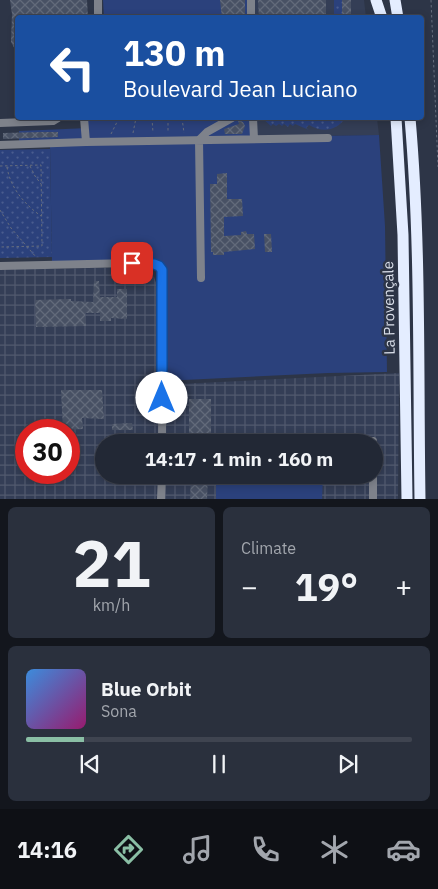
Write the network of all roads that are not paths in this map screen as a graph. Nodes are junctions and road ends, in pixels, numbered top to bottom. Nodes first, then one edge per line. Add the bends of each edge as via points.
1 (98, 0) edge
2 (251, 0) edge
3 (376, 0) edge
4 (381, 0) edge
5 (395, 0) edge
6 (98, 15) edge
7 (252, 15) edge
8 (382, 15) edge
9 (383, 15) edge
10 (398, 15) edge
11 (55, 120) edge
12 (84, 120) edge
13 (228, 120) edge
14 (253, 120) edge
15 (396, 120) edge
16 (410, 120) edge
17 (0, 123) edge
18 (328, 138) dead end
19 (254, 139) junction
20 (199, 140) junction
21 (86, 142) junction
22 (0, 145) edge
23 (0, 266) edge
24 (201, 278) dead end
25 (162, 434) edge
26 (162, 484) edge
27 (373, 484) edge
28 (161, 499) edge
29 (374, 499) edge
30 (407, 499) edge
31 (420, 499) edge

1 - 6 street
2 - 7 street
3 - 8 highway
4 - 9 highway
5 - 10 highway
11 - 17 street
12 - 21 street
13 - 20 street
14 - 19 street
15 - 30 highway, La Provençale via 403,235
16 - 31 highway, La Provençale via 418,298
18 - 19 street
19 - 20 street
20 - 21 street
20 - 24 street
21 - 22 street
23 - 25 street via 132,263 159,266 163,276
26 - 28 street
27 - 29 street

